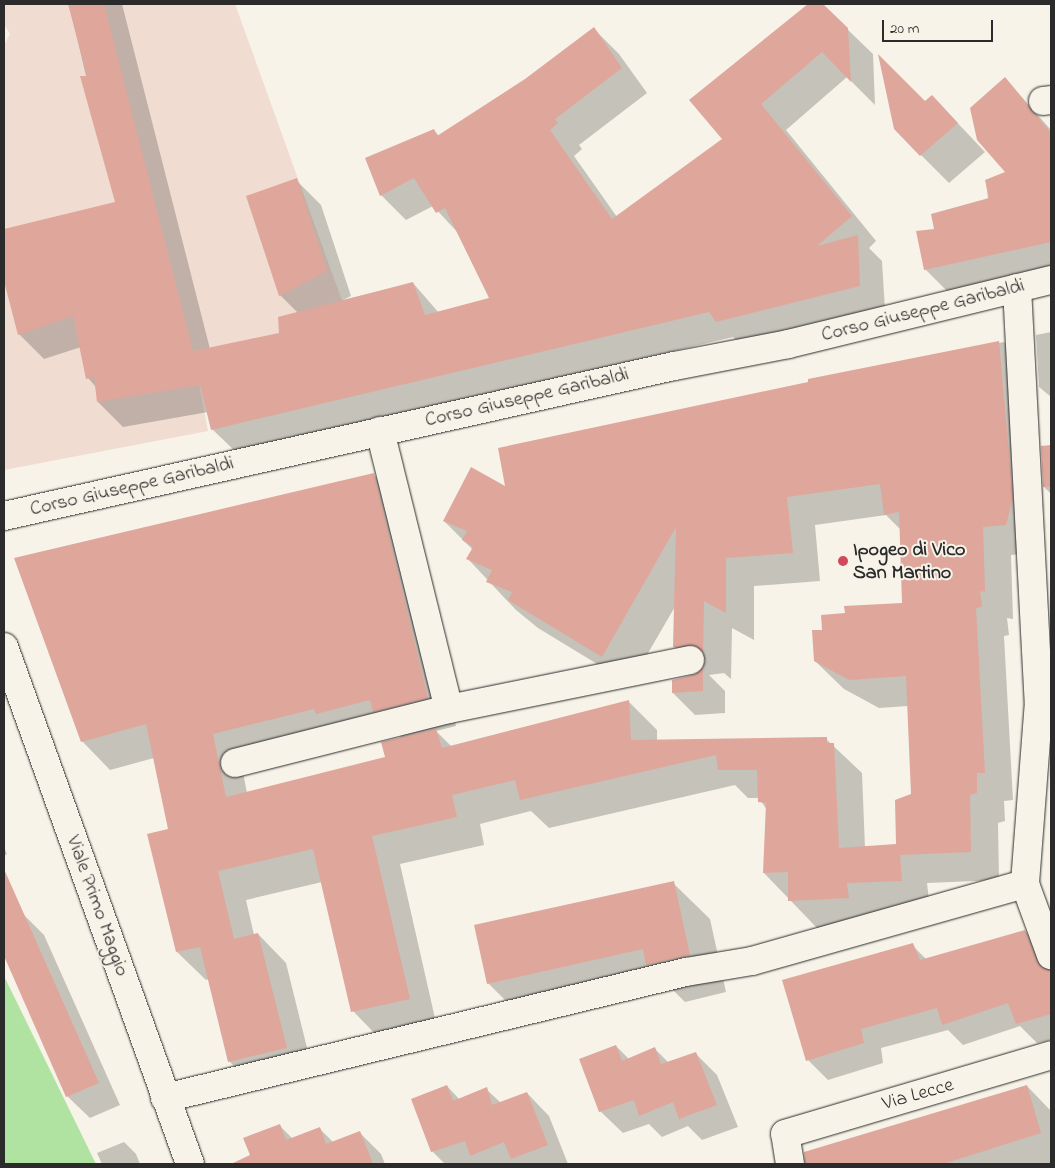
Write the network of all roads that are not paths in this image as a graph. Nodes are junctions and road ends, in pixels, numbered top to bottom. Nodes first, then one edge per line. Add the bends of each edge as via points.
1 (1051, 280) edge
2 (1017, 288) junction
3 (380, 431) junction
4 (4, 516) edge
5 (4, 647) edge
6 (690, 660) dead end
7 (449, 709) junction
8 (235, 763) dead end
9 (1025, 884) junction
10 (1051, 955) edge
11 (1051, 1055) edge
12 (165, 1098) junction
13 (190, 1164) edge
14 (790, 1164) edge

1 - 2 street, Corso Giuseppe Garibaldi
2 - 3 street, Corso Giuseppe Garibaldi via 788,344
2 - 9 street via 1039,701
3 - 4 street, Corso Giuseppe Garibaldi
3 - 7 street
5 - 12 street, Viale Primo Maggio
6 - 7 street
7 - 8 street
9 - 10 street
9 - 12 street via 752,961 686,972
11 - 14 street, Via Lecce via 786,1134
12 - 13 street, Viale Primo Maggio

